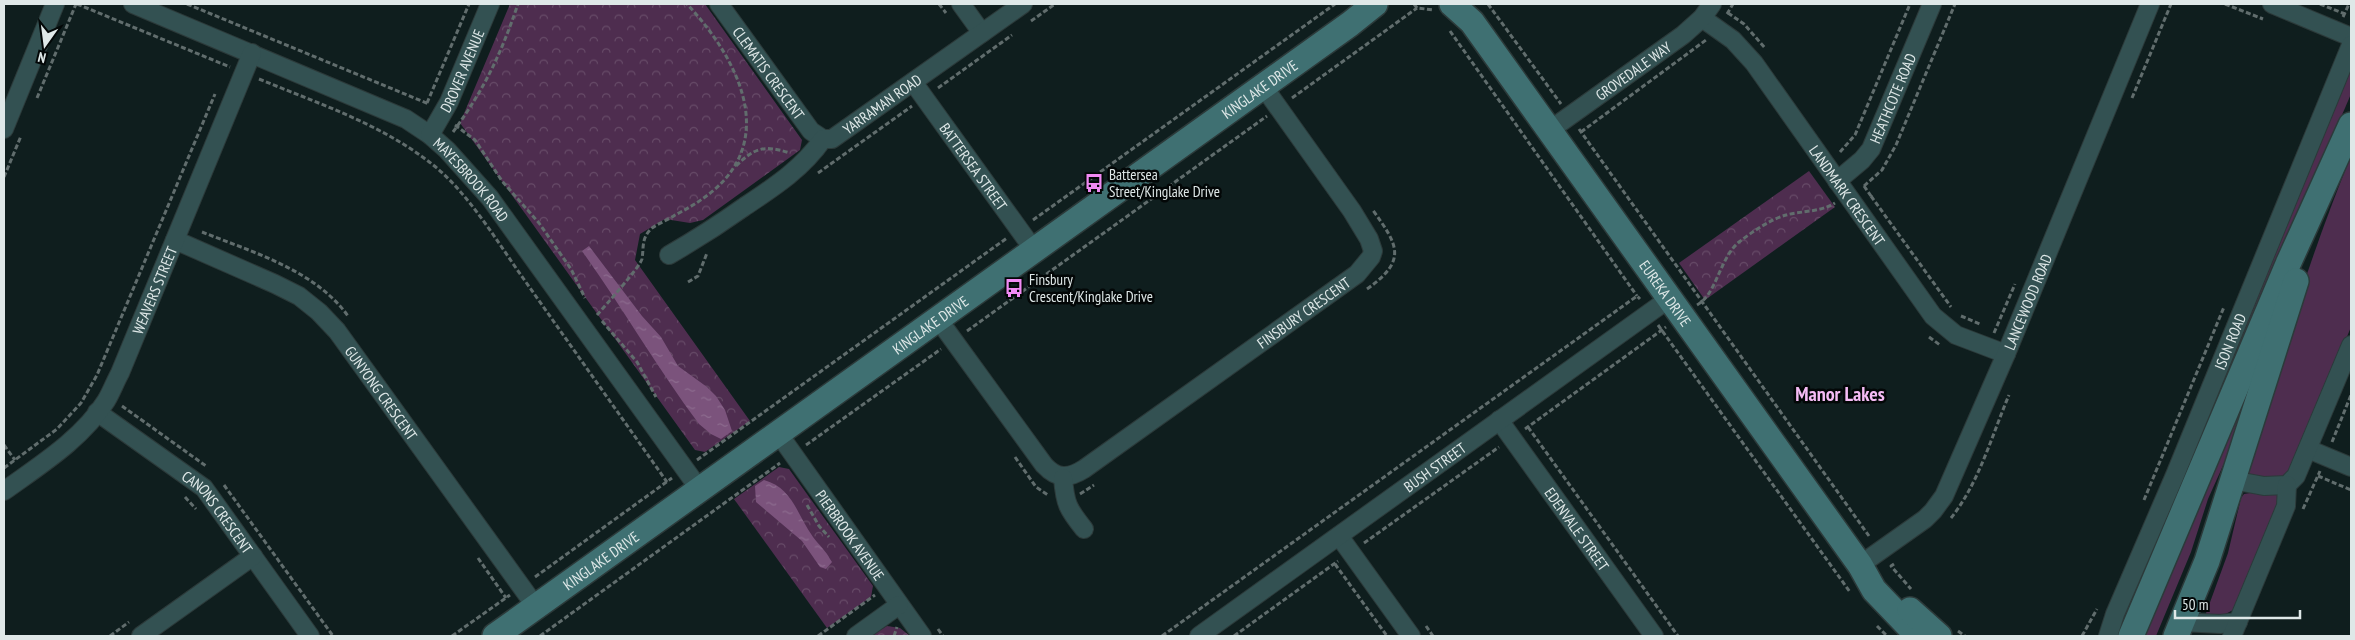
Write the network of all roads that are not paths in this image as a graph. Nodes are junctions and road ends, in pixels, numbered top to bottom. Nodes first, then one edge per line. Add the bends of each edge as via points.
1 (55, 4) edge
2 (133, 4) edge
3 (490, 4) edge
4 (719, 4) edge
5 (961, 4) edge
6 (1023, 4) edge
7 (1932, 4) edge
8 (2150, 4) edge
9 (2272, 4) edge
10 (1376, 7) edge
11 (1475, 10) edge
12 (1707, 11) edge
13 (1446, 16) edge
14 (982, 33) junction
15 (2344, 34) edge
16 (2351, 46) edge
17 (252, 53) junction
18 (913, 82) junction
19 (1263, 86) junction
20 (2351, 125) edge
21 (4, 129) edge
22 (1550, 130) junction
23 (822, 139) junction
24 (436, 140) junction
25 (2332, 170) junction
26 (1837, 181) junction
27 (175, 240) junction
28 (1034, 250) junction
29 (670, 255) dead end
30 (1684, 305) junction
31 (938, 319) junction
32 (2351, 345) edge
33 (2006, 354) junction
34 (98, 412) junction
35 (1500, 420) junction
36 (778, 433) junction
37 (2308, 449) junction
38 (2351, 467) edge
39 (1063, 478) junction
40 (2232, 480) junction
41 (6, 484) edge
42 (2287, 485) junction
43 (700, 490) junction
44 (1084, 529) dead end
45 (1339, 536) junction
46 (253, 556) junction
47 (1870, 558) junction
48 (899, 605) junction
49 (536, 607) junction
50 (2235, 629) edge
51 (2178, 633) edge
52 (141, 636) edge
53 (310, 636) edge
54 (495, 636) edge
55 (856, 636) edge
56 (922, 636) edge
57 (1198, 636) edge
58 (1411, 636) edge
59 (1654, 636) edge
60 (1918, 636) edge
61 (1940, 636) edge
62 (2108, 636) edge
63 (2131, 636) edge

1 - 21 street
2 - 17 street, MAYESBROOK ROAD
3 - 24 street, DROVER AVENUE via 442,115
4 - 23 street, CLEMATIS CRESCENT via 811,131
5 - 14 street
6 - 14 street, YARRAMAN ROAD
7 - 26 street, HEATHCOTE ROAD via 1872,148
8 - 33 street, LANCEWOOD ROAD
9 - 15 street
10 - 19 street, KINGLAKE DRIVE
11 - 13 street, EUREKA DRIVE
11 - 22 street, EUREKA DRIVE
12 - 22 street, GROVEDALE WAY via 1683,36
12 - 26 street, LANDMARK CRESCENT via 1743,49
14 - 18 street, YARRAMAN ROAD
16 - 62 street, ISON ROAD
17 - 24 street, MAYESBROOK ROAD via 396,115
17 - 27 street, WEAVERS STREET
18 - 23 street, YARRAMAN ROAD via 832,139
18 - 28 street, BATTERSEA STREET
19 - 28 street, KINGLAKE DRIVE
19 - 39 street, FINSBURY CRESCENT via 1366,232 1373,251 1368,263 1358,274 1084,469
20 - 25 street, ISON ROAD
22 - 30 street, EUREKA DRIVE
23 - 29 street, YARRAMAN ROAD via 788,177
24 - 43 street, MAYESBROOK ROAD via 490,198
25 - 40 street, ISON ROAD
25 - 63 street, ISON ROAD via 2288,264
26 - 33 street, LANDMARK CRESCENT via 1933,316 1956,335
27 - 34 street, WEAVERS STREET via 120,373
27 - 49 street, GUNYONG CRESCENT via 275,284 299,296 319,312 337,331
28 - 31 street, KINGLAKE DRIVE
30 - 35 street, BUSH STREET
30 - 47 street, EUREKA DRIVE
31 - 36 street, KINGLAKE DRIVE
31 - 39 street via 946,345 1050,472
32 - 37 street
33 - 47 street, LANCEWOOD ROAD via 1944,496 1925,519
34 - 41 street, WEAVERS STREET via 68,442
34 - 46 street, CANONS CRESCENT via 204,488
35 - 45 street, BUSH STREET
35 - 59 street, EDENVALE STREET
36 - 43 street, KINGLAKE DRIVE
36 - 48 street, PIERBROOK AVENUE
37 - 38 street
37 - 42 street via 2296,476
39 - 44 street via 1064,498
40 - 42 street via 2264,486
40 - 51 street, ISON ROAD via 2207,561
42 - 50 street via 2286,506
43 - 49 street, KINGLAKE DRIVE
45 - 57 street, BUSH STREET
45 - 58 street
46 - 52 street
46 - 53 street, CANONS CRESCENT
47 - 60 street, EUREKA DRIVE via 1874,590
47 - 61 street, EUREKA DRIVE
48 - 55 street
48 - 56 street, PIERBROOK AVENUE
49 - 54 street, KINGLAKE DRIVE
50 - 51 street via 2220,624

